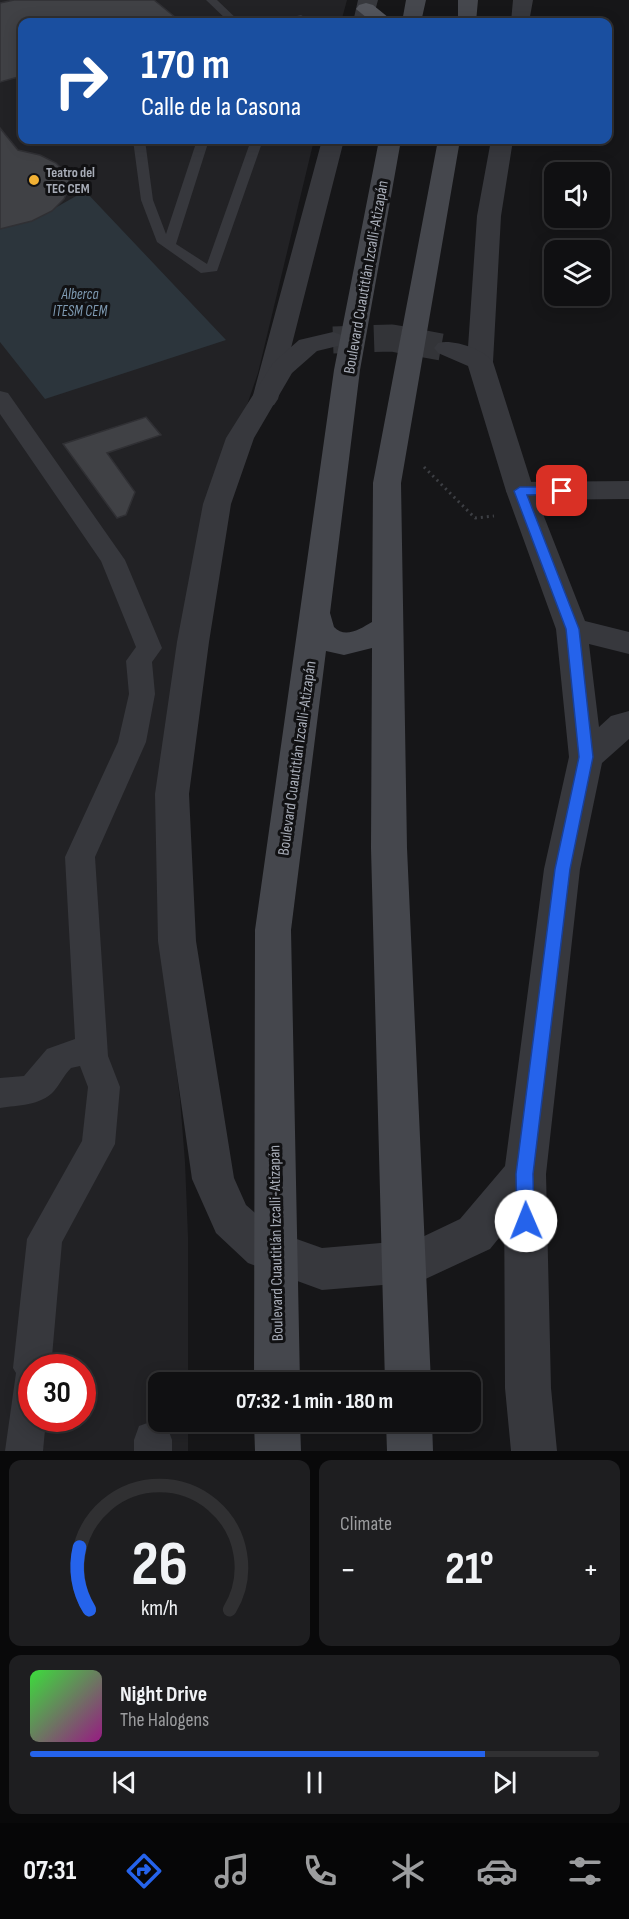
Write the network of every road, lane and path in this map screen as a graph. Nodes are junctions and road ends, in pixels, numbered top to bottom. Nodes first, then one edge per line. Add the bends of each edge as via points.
1 (211, 0) edge
2 (416, 0) edge
3 (468, 0) edge
4 (523, 0) edge
5 (231, 18) edge
6 (413, 18) edge
7 (467, 18) edge
8 (521, 18) edge
9 (140, 144) edge
10 (202, 144) edge
11 (257, 144) edge
12 (332, 144) edge
13 (389, 144) edge
14 (447, 144) edge
15 (501, 144) edge
16 (169, 245) junction
17 (333, 340) tunnel mouth
18 (447, 348) tunnel mouth
19 (480, 362) junction
20 (0, 399) edge
21 (265, 399) junction
22 (395, 439) junction
23 (629, 490) edge
24 (523, 499) junction
25 (315, 613) junction
26 (388, 627) junction
27 (572, 629) junction
28 (629, 643) edge
29 (629, 723) edge
30 (586, 757) junction
31 (92, 1056) junction
32 (0, 1094) edge
33 (525, 1174) junction
34 (33, 1354) edge
35 (277, 1372) edge
36 (408, 1372) edge
37 (26, 1432) edge
38 (277, 1432) edge
39 (409, 1432) edge
40 (24, 1451) edge
41 (278, 1451) edge
42 (410, 1451) edge
43 (534, 1451) edge

1 - 5 lane
2 - 6 main road
3 - 7 main road
4 - 8 street
9 - 16 lane via 147,200 163,242
10 - 16 lane
11 - 16 lane via 212,268 203,270
12 - 21 street
13 - 25 main road, Boulevard Cuautitlán Izcalli-Atizapán via 347,370
14 - 22 main road
15 - 19 street via 489,216
17 - 21 street via 308,345 282,369
18 - 19 street
19 - 24 street
20 - 31 street via 113,560 150,648 139,661 142,694 132,742 80,857
21 - 33 street via 240,438 217,504 172,794 177,941 213,1179 231,1219 263,1248 322,1269 419,1261 475,1234
22 - 24 path via 475,518 524,512
22 - 26 main road via 387,483
23 - 24 street
24 - 27 street
25 - 26 main road via 321,633 331,641 348,644 371,638
25 - 35 main road, Boulevard Cuautitlán Izcalli-Atizapán via 273,930
26 - 36 main road via 389,848
27 - 28 street
27 - 30 street
29 - 30 street
30 - 33 street via 562,869
31 - 32 street via 90,1048 69,1054 57,1060 35,1088
31 - 34 street via 104,1087 98,1144 45,1239
33 - 43 street via 528,1388
37 - 40 street
38 - 41 main road
39 - 42 main road

